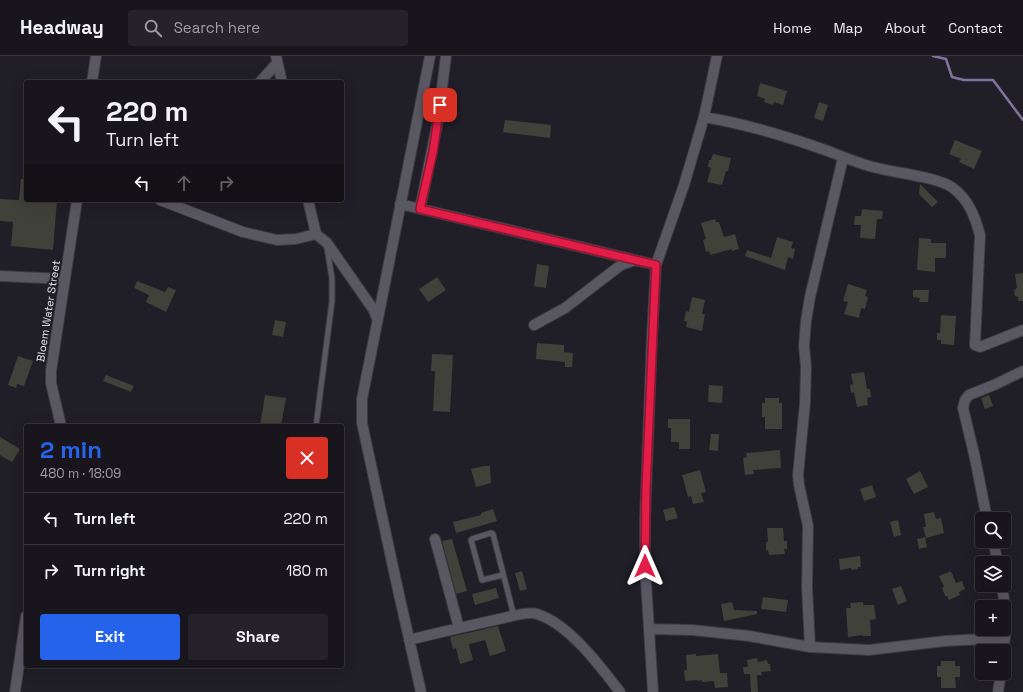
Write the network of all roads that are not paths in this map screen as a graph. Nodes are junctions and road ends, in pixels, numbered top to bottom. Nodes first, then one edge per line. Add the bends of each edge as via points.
1 (96, 56) edge
2 (430, 56) edge
3 (446, 56) edge
4 (716, 56) edge
5 (277, 59) edge
6 (92, 80) edge
7 (261, 80) edge
8 (282, 80) edge
9 (704, 117) junction
10 (843, 158) junction
11 (77, 202) edge
12 (167, 202) edge
13 (308, 202) edge
14 (400, 204) junction
15 (420, 209) junction
16 (316, 234) junction
17 (327, 244) junction
18 (635, 260) junction
19 (656, 265) junction
20 (0, 276) edge
21 (64, 279) junction
22 (377, 318) junction
23 (534, 325) dead end
24 (1023, 330) edge
25 (1023, 371) edge
26 (61, 424) edge
27 (316, 424) edge
28 (986, 512) edge
29 (435, 539) dead end
30 (503, 575) junction
31 (1003, 592) edge
32 (514, 616) junction
33 (459, 628) junction
34 (649, 629) junction
35 (24, 630) edge
36 (1005, 638) junction
37 (409, 640) junction
38 (1004, 644) edge
39 (810, 647) junction
40 (1000, 680) edge
41 (15, 692) edge
42 (421, 692) edge
43 (620, 692) edge
44 (653, 692) edge
45 (998, 692) edge

1 - 6 street
2 - 14 street
3 - 15 street via 438,120
4 - 9 street
5 - 7 street
5 - 8 street
9 - 10 street via 781,136
9 - 19 street
10 - 24 street via 937,182 952,188 961,196 970,206 980,235 974,345 980,347
10 - 39 street via 810,296 804,346 805,403 798,475 808,526
11 - 21 street, Bloem Water Street
12 - 16 street via 244,232 277,240
13 - 16 street
14 - 15 street
14 - 22 street
15 - 18 street
16 - 17 street
17 - 22 street
17 - 27 lane via 332,300
18 - 19 street
18 - 23 street via 621,265 565,308
19 - 34 street via 645,519
20 - 21 street
21 - 26 street, Bloem Water Street via 51,371
22 - 37 street via 362,399 362,423
25 - 28 street via 969,395 965,400 963,408
29 - 33 street
30 - 30 lane via 482,580 472,538 492,533
30 - 32 lane
31 - 36 street via 1006,616
32 - 33 street
32 - 43 street via 535,613 559,624
33 - 37 street
34 - 39 street via 692,630 749,636
34 - 44 street
35 - 41 street
36 - 38 street
36 - 39 street via 945,641 869,650
37 - 42 street
40 - 45 street

